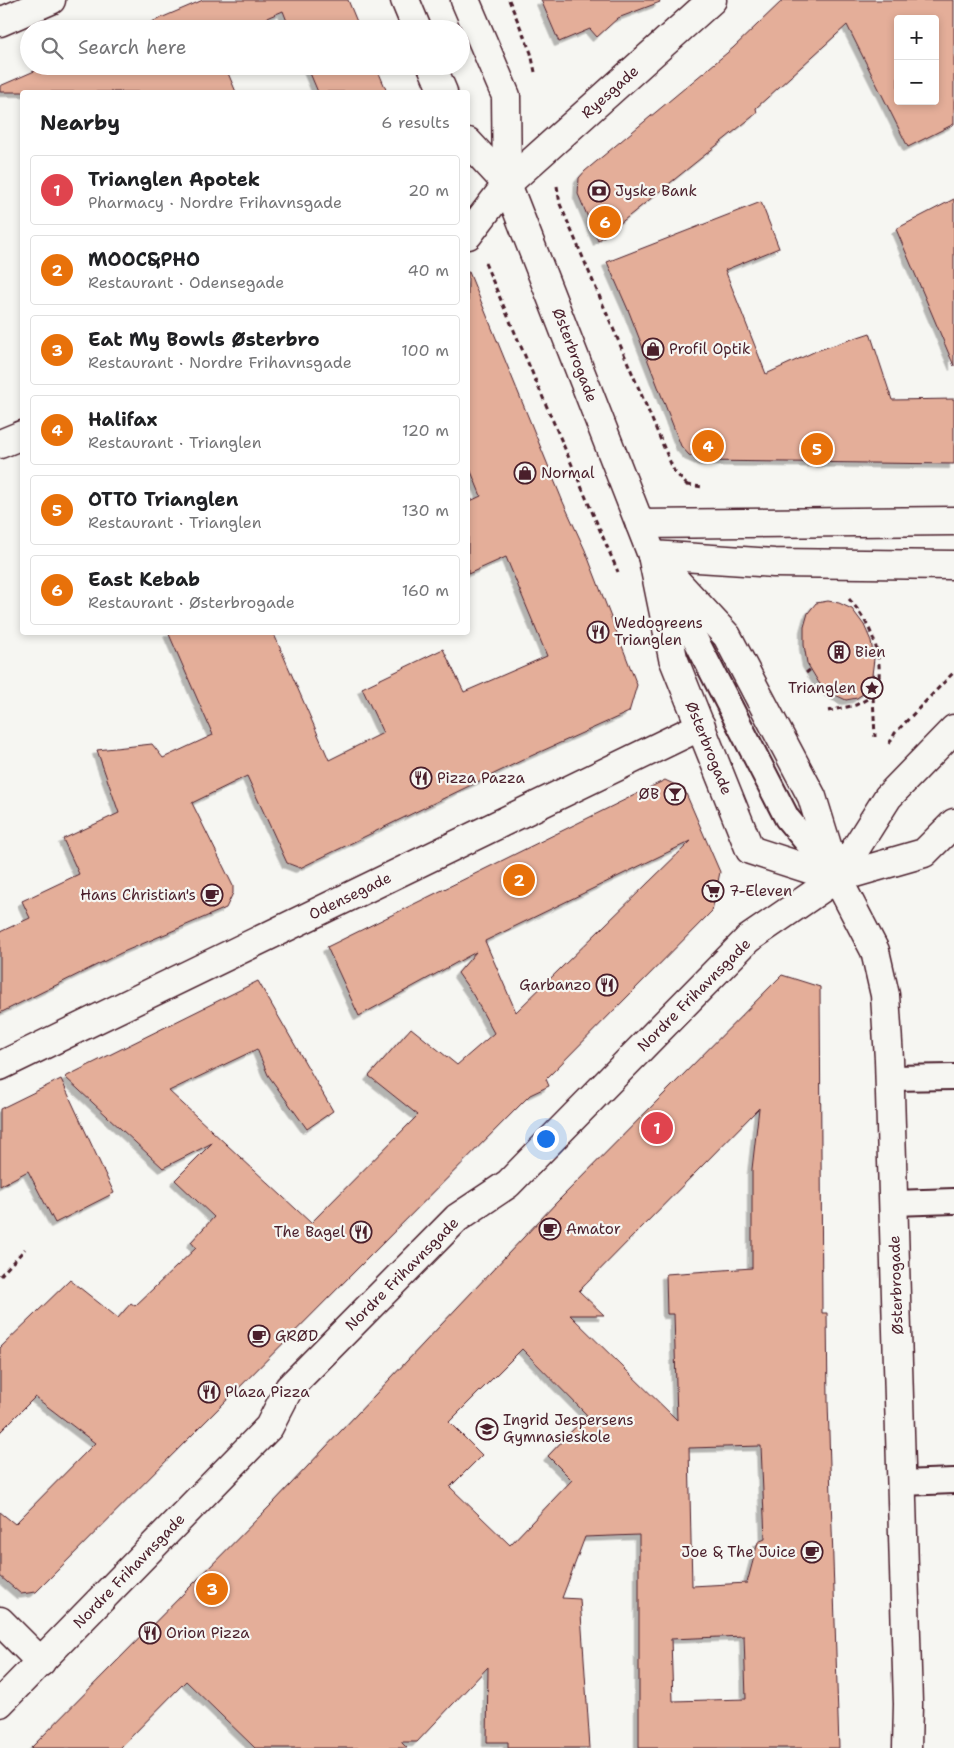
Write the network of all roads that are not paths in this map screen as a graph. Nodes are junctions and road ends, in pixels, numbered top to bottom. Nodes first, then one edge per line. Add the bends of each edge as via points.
1 (51, 0) edge
2 (405, 0) edge
3 (465, 0) edge
4 (712, 0) edge
5 (413, 20) edge
6 (0, 22) edge
7 (436, 75) edge
8 (442, 90) edge
9 (470, 144) edge
10 (507, 184) junction
11 (470, 232) edge
12 (20, 436) edge
13 (0, 444) edge
14 (954, 521) edge
15 (640, 524) junction
16 (652, 555) junction
17 (954, 565) edge
18 (701, 726) junction
19 (954, 729) edge
20 (954, 824) edge
21 (837, 878) junction
22 (0, 1066) edge
23 (954, 1077) edge
24 (890, 1078) junction
25 (954, 1201) edge
26 (894, 1203) junction
27 (954, 1481) edge
28 (902, 1483) junction
29 (0, 1621) edge
30 (41, 1662) junction
31 (0, 1703) edge
32 (908, 1704) junction
33 (907, 1748) edge
34 (912, 1748) edge

1 - 6 street
2 - 5 street
3 - 10 street, Østerbrogade via 506,96
4 - 10 street, Ryesgade
7 - 8 street
9 - 10 street, Østerbrogade
10 - 11 street, Ryesgade
10 - 15 street, Østerbrogade
12 - 13 street
14 - 15 street
15 - 16 street, Østerbrogade
16 - 17 street via 774,563
16 - 18 street, Østerbrogade via 673,658
16 - 21 street, Østerbrogade via 727,636 812,797
18 - 21 street, Østerbrogade via 750,850
18 - 22 street, Odensegade
19 - 21 street via 888,797
20 - 21 street via 924,853
21 - 24 street, Østerbrogade via 875,951 885,995
21 - 30 street, Nordre Frihavnsgade via 748,939 508,1184 457,1218 289,1388 269,1427
23 - 24 lane
24 - 26 street, Østerbrogade
25 - 26 lane
26 - 28 street, Østerbrogade
27 - 28 lane
28 - 32 street, Østerbrogade
29 - 30 street
30 - 31 street, Nordre Frihavnsgade
32 - 33 street, Østerbrogade
32 - 34 street, Østerbrogade

